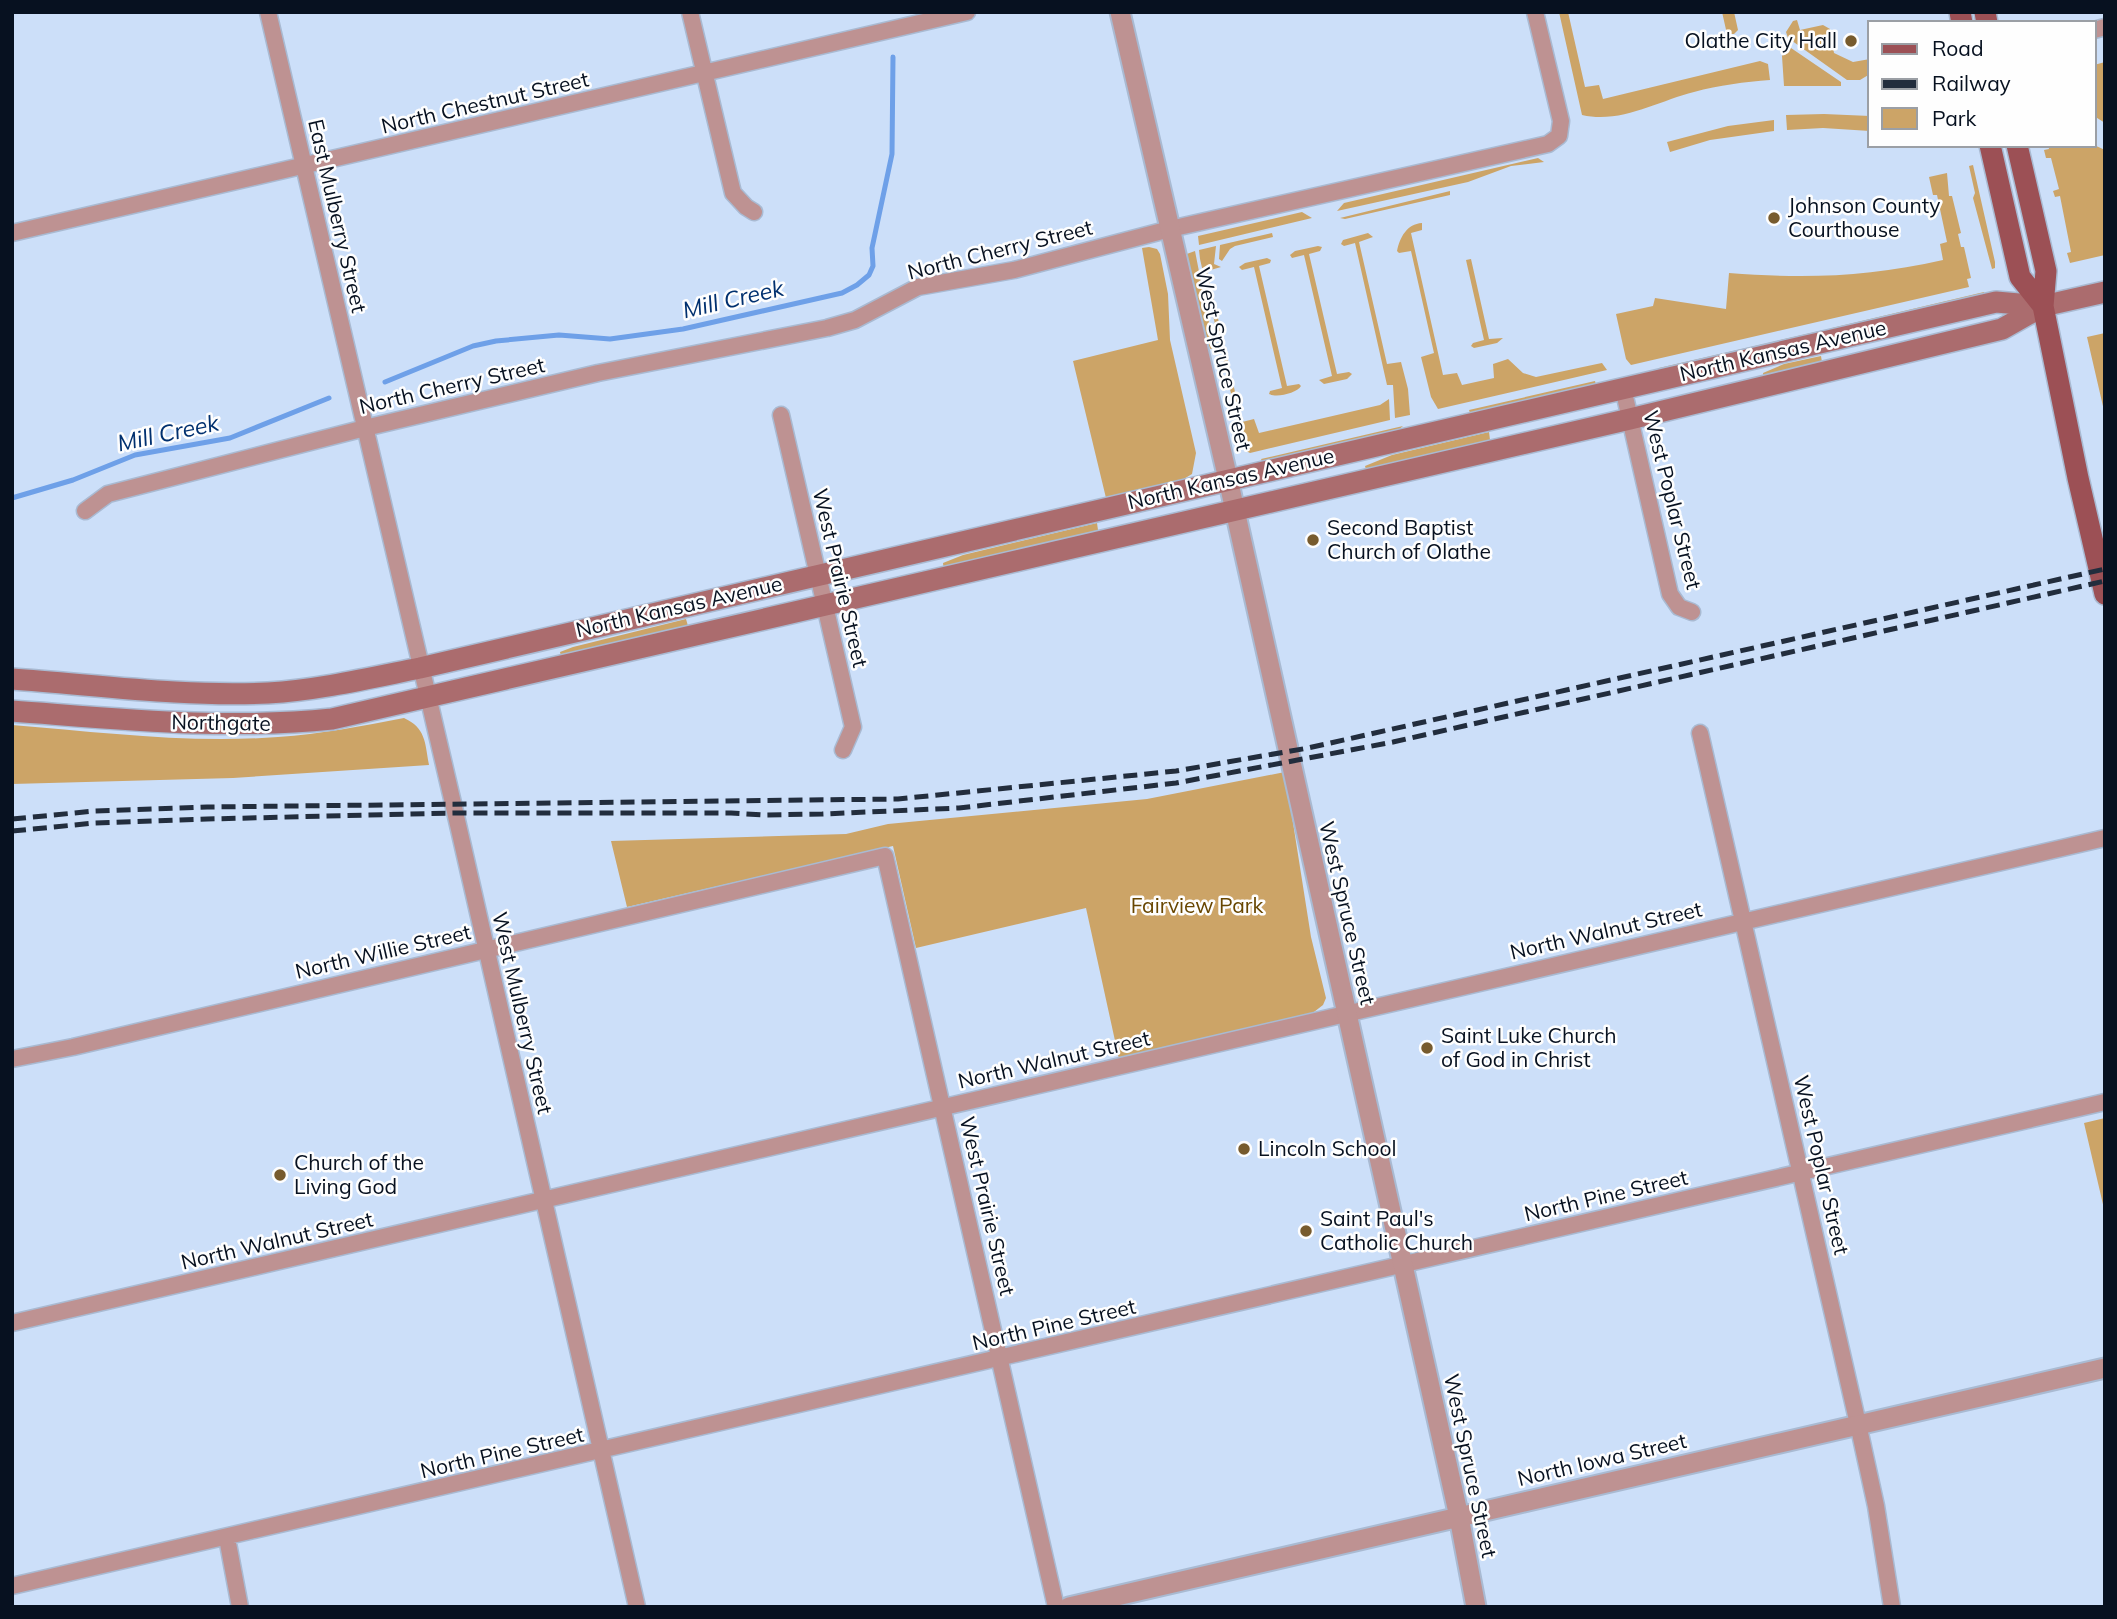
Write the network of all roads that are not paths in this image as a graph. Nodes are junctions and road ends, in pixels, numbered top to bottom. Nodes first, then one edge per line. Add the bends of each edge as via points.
1 (268, 12) edge
2 (690, 12) edge
3 (967, 12) edge
4 (1120, 12) edge
5 (1535, 12) edge
6 (704, 73) junction
7 (1990, 147) edge
8 (2017, 147) edge
9 (304, 166) junction
10 (754, 212) dead end
11 (1170, 229) junction
12 (12, 233) edge
13 (2105, 292) edge
14 (2043, 306) junction
15 (1623, 388) junction
16 (781, 415) dead end
17 (1630, 419) junction
18 (365, 428) junction
19 (1228, 479) junction
20 (85, 511) dead end
21 (1235, 511) junction
22 (818, 575) junction
23 (2105, 594) edge
24 (825, 606) junction
25 (1692, 612) dead end
26 (420, 668) junction
27 (12, 678) edge
28 (428, 698) junction
29 (12, 711) edge
30 (1700, 733) dead end
31 (843, 750) dead end
32 (2105, 838) edge
33 (886, 856) joint
34 (1744, 921) junction
35 (485, 950) junction
36 (1346, 1013) junction
37 (12, 1059) edge
38 (2105, 1102) edge
39 (943, 1108) junction
40 (1801, 1172) junction
41 (544, 1200) junction
42 (1402, 1265) junction
43 (12, 1323) edge
44 (1000, 1359) junction
45 (2105, 1368) edge
46 (1858, 1424) junction
47 (601, 1451) junction
48 (1459, 1517) junction
49 (227, 1538) junction
50 (12, 1586) edge
51 (240, 1607) edge
52 (637, 1607) edge
53 (1056, 1607) edge
54 (1069, 1607) edge
55 (1476, 1607) edge
56 (1892, 1607) edge

1 - 9 street, East Mulberry Street
2 - 6 street
3 - 6 street, North Chestnut Street
4 - 11 street, West Spruce Street
5 - 11 street, North Cherry Street via 1561,121 1554,141
6 - 9 street, North Chestnut Street
6 - 10 street via 733,193
7 - 14 main road via 2020,277
8 - 14 main road via 2046,271
9 - 12 street, North Chestnut Street
9 - 18 street, East Mulberry Street
11 - 18 street, North Cherry Street via 1014,270 918,287 855,320 827,328 598,373
11 - 19 street, West Spruce Street
13 - 14 main road, North Kansas Avenue
14 - 15 main road, North Kansas Avenue via 1996,302
14 - 17 main road, North Kansas Avenue via 2002,329
14 - 23 main road
15 - 17 street, West Poplar Street
15 - 19 main road, North Kansas Avenue
16 - 22 street, West Prairie Street
17 - 21 main road, North Kansas Avenue
17 - 25 street, West Poplar Street via 1670,594 1679,607
18 - 20 street, North Cherry Street via 108,494
18 - 26 street, West Mulberry Street
19 - 21 street, West Spruce Street
19 - 22 main road, North Kansas Avenue
21 - 24 main road, North Kansas Avenue
21 - 36 street, West Spruce Street
22 - 24 street, West Prairie Street
22 - 26 main road, North Kansas Avenue
24 - 28 main road, North Kansas Avenue
24 - 31 street, West Prairie Street via 853,727
26 - 27 main road, Northgate via 268,693 196,693
26 - 28 street, West Mulberry Street
28 - 29 main road, Northgate via 332,719 278,724 200,725
28 - 35 street, West Mulberry Street
30 - 34 street, West Poplar Street
32 - 34 street, North Walnut Street
33 - 35 street, North Willie Street
33 - 39 street, West Prairie Street
34 - 36 street, North Walnut Street
34 - 40 street, West Poplar Street
35 - 37 street, North Willie Street
35 - 41 street, West Mulberry Street
36 - 39 street, North Walnut Street
36 - 42 street, West Spruce Street
38 - 40 street, North Pine Street
39 - 41 street, North Walnut Street
39 - 44 street, West Prairie Street
40 - 42 street, North Pine Street
40 - 46 street, West Poplar Street
41 - 43 street, North Walnut Street
41 - 47 street, West Mulberry Street
42 - 44 street, North Pine Street
42 - 48 street, West Spruce Street
44 - 47 street, North Pine Street
44 - 53 street, West Prairie Street
45 - 46 street, North Iowa Street
46 - 48 street, North Iowa Street
46 - 56 street, West Poplar Street
47 - 49 street, North Pine Street
47 - 52 street, West Mulberry Street
48 - 54 street, North Iowa Street
48 - 55 street, West Spruce Street
49 - 50 street, North Pine Street
49 - 51 street

